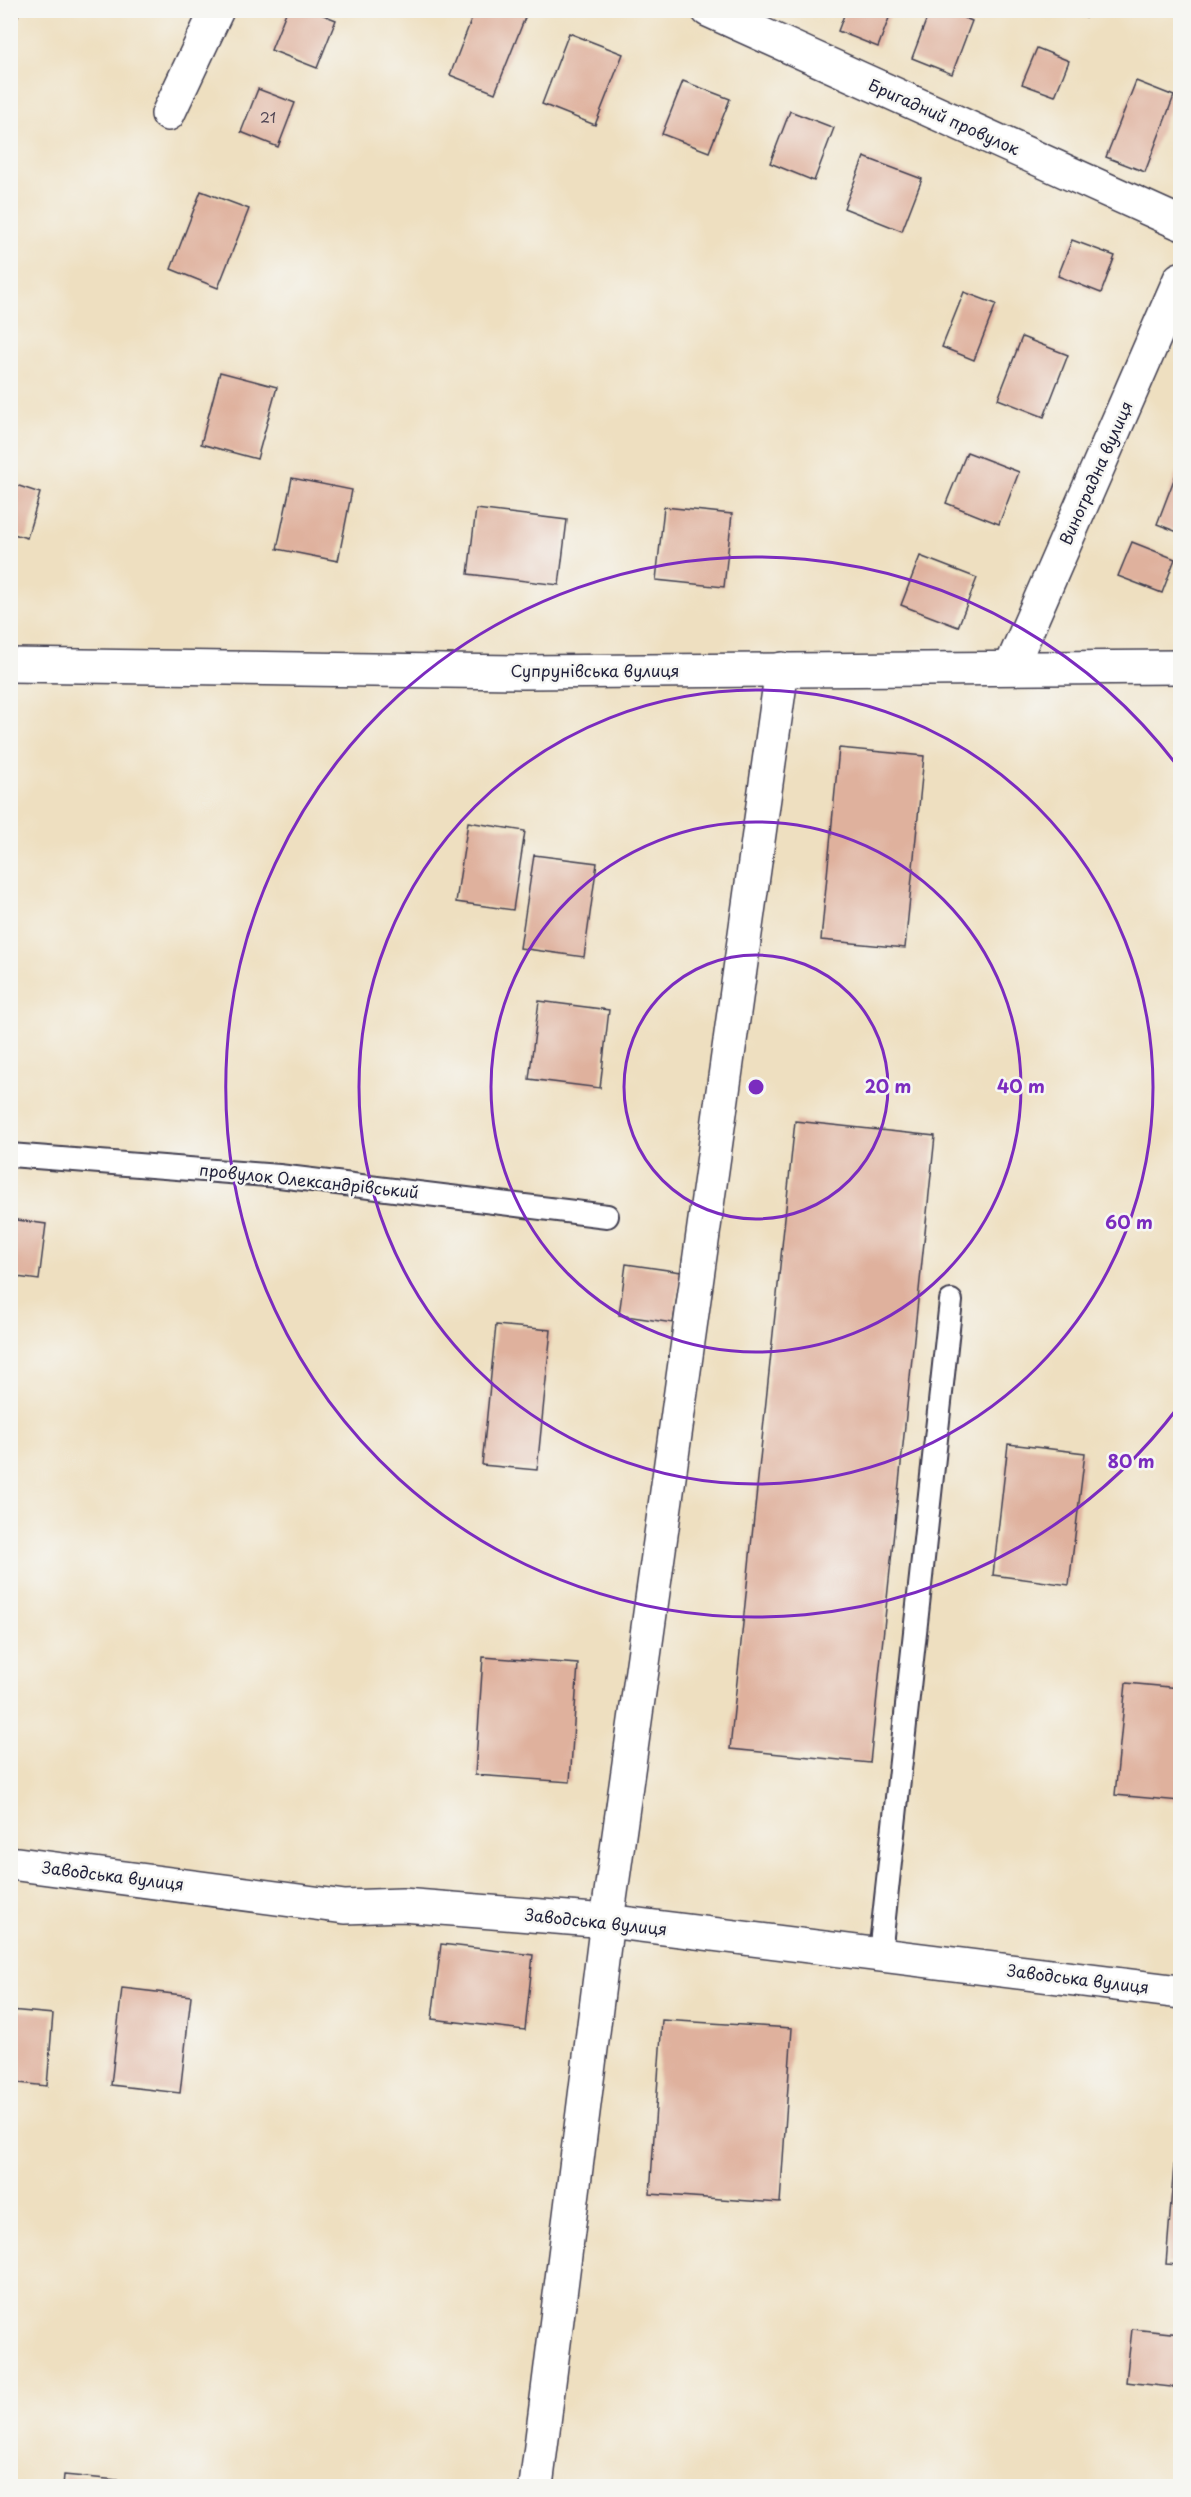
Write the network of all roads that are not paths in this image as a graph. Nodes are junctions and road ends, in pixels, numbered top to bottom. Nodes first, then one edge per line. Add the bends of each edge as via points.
1 (217, 10) edge
2 (708, 10) edge
3 (168, 114) dead end
4 (1180, 223) edge
5 (1180, 279) edge
6 (10, 665) edge
7 (1011, 667) junction
8 (1180, 667) edge
9 (782, 669) junction
10 (10, 1155) edge
11 (607, 1216) dead end
12 (951, 1301) dead end
13 (10, 1863) edge
14 (607, 1921) junction
15 (880, 1954) junction
16 (1180, 1992) edge
17 (536, 2487) edge

1 - 3 street
2 - 4 street, Бригадний провулок
5 - 7 street, Виноградна вулиця
6 - 9 street, Супрунівська вулиця via 522,672
7 - 8 street, Супрунівська вулиця
7 - 9 street, Супрунівська вулиця
9 - 14 street
10 - 11 lane, провулок Олександрівський via 279,1176
12 - 15 lane
13 - 14 street, Заводська вулиця via 345,1906 402,1905
14 - 15 street, Заводська вулиця
14 - 17 street
15 - 16 street, Заводська вулиця

